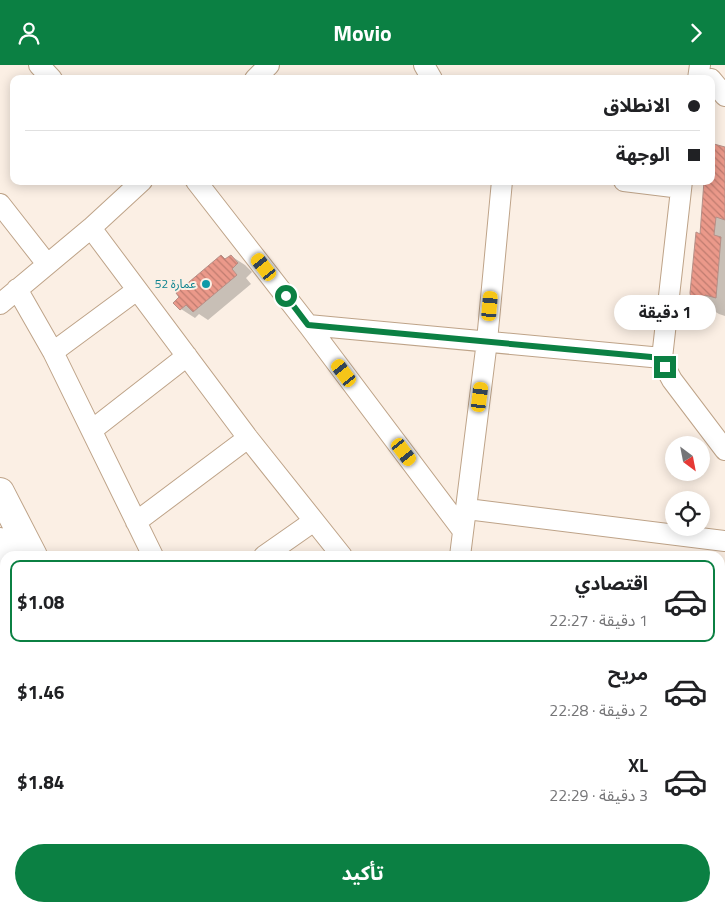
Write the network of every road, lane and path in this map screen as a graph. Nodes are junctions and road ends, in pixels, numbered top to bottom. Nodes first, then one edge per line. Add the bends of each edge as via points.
1 (269, 65) edge
2 (700, 65) edge
3 (259, 75) edge
4 (708, 75) edge
5 (715, 84) edge
6 (725, 96) edge
7 (138, 185) edge
8 (199, 185) edge
9 (502, 185) edge
10 (681, 185) edge
11 (0, 204) edge
12 (91, 228) junction
13 (47, 265) junction
14 (17, 289) junction
15 (137, 290) junction
16 (0, 304) edge
17 (308, 325) junction
18 (487, 341) junction
19 (53, 352) junction
20 (187, 356) junction
21 (662, 358) junction
22 (92, 430) junction
23 (248, 438) junction
24 (725, 450) edge
25 (0, 492) edge
26 (466, 509) junction
27 (314, 521) junction
28 (136, 522) junction
29 (463, 531) junction
30 (725, 541) edge
31 (30, 551) edge
32 (150, 551) edge
33 (271, 551) edge
34 (338, 551) edge
35 (461, 551) edge

1 - 3 street
2 - 4 street
5 - 6 street
7 - 12 street
8 - 17 street
9 - 18 street
10 - 21 street
11 - 13 street
12 - 13 street
12 - 15 street
13 - 14 street
14 - 16 street
14 - 19 street
15 - 19 street
15 - 20 street
17 - 18 street
17 - 29 street
18 - 21 street
18 - 26 street
19 - 22 street
20 - 22 street
20 - 23 street
21 - 24 street via 672,380
22 - 28 street
23 - 27 street
23 - 28 street
25 - 31 main road
26 - 29 street
26 - 30 street
27 - 33 street
27 - 34 street
28 - 32 street
29 - 35 street

